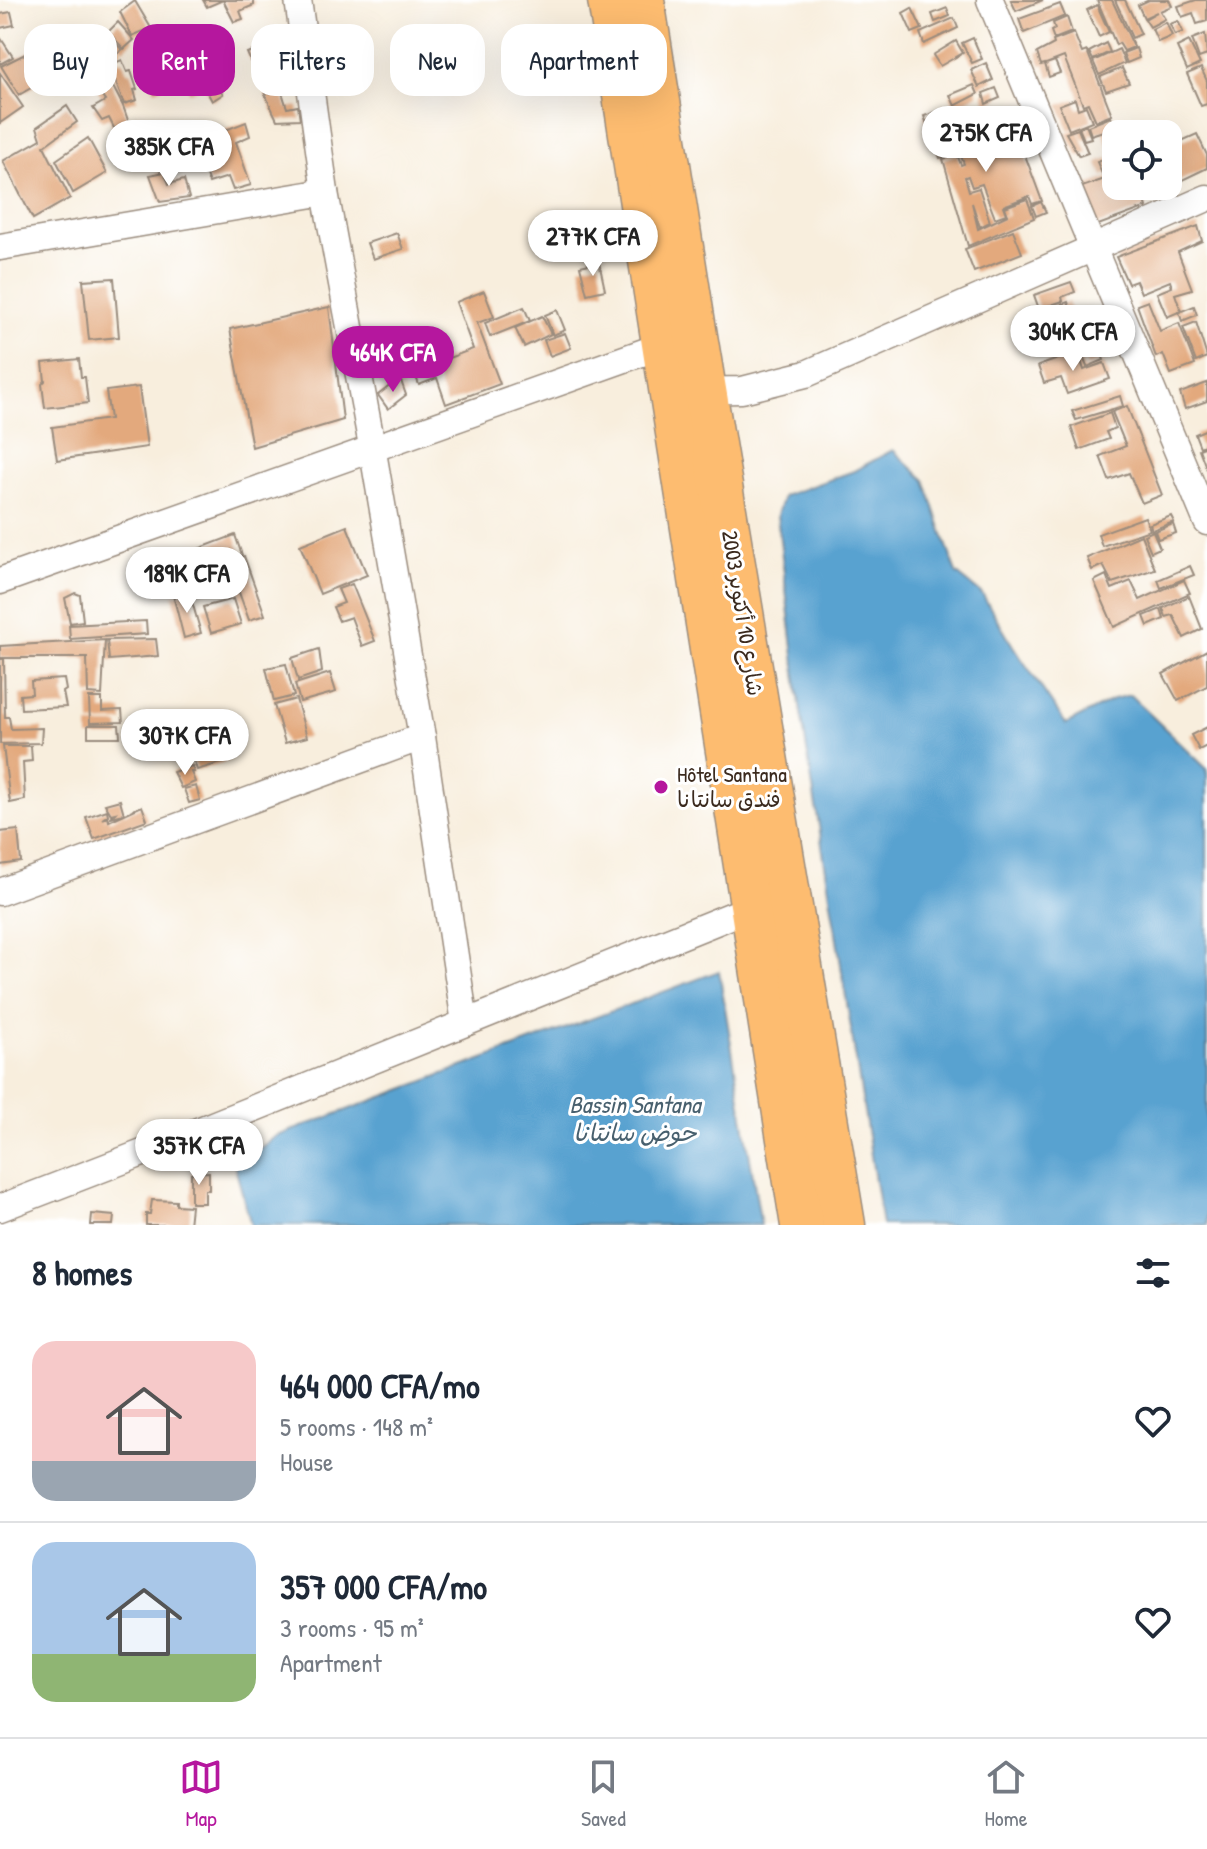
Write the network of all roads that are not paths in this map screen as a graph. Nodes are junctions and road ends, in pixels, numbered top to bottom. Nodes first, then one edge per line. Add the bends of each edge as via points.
1 (298, 0) edge
2 (609, 0) edge
3 (643, 0) edge
4 (990, 0) edge
5 (325, 192) junction
6 (1207, 198) edge
7 (0, 247) edge
8 (1094, 248) junction
9 (680, 340) junction
10 (689, 391) junction
11 (372, 446) junction
12 (1207, 522) edge
13 (0, 581) edge
14 (422, 737) junction
15 (0, 892) edge
16 (750, 908) junction
17 (465, 1023) junction
18 (0, 1208) edge
19 (802, 1225) edge
20 (844, 1225) edge

1 - 5 street
2 - 9 highway, شارع 10 أكتوبر 2003
3 - 9 highway, شارع 10 أكتوبر 2003
4 - 8 street
5 - 7 street
5 - 11 street
6 - 8 street
8 - 10 street via 806,374 742,390
8 - 12 street
9 - 10 highway, شارع 10 أكتوبر 2003
9 - 11 street
10 - 16 highway, شارع 10 أكتوبر 2003
10 - 20 highway, شارع 10 أكتوبر 2003
11 - 13 street
11 - 14 street
14 - 15 street
14 - 17 street
16 - 17 street
16 - 19 highway, شارع 10 أكتوبر 2003
17 - 18 street

